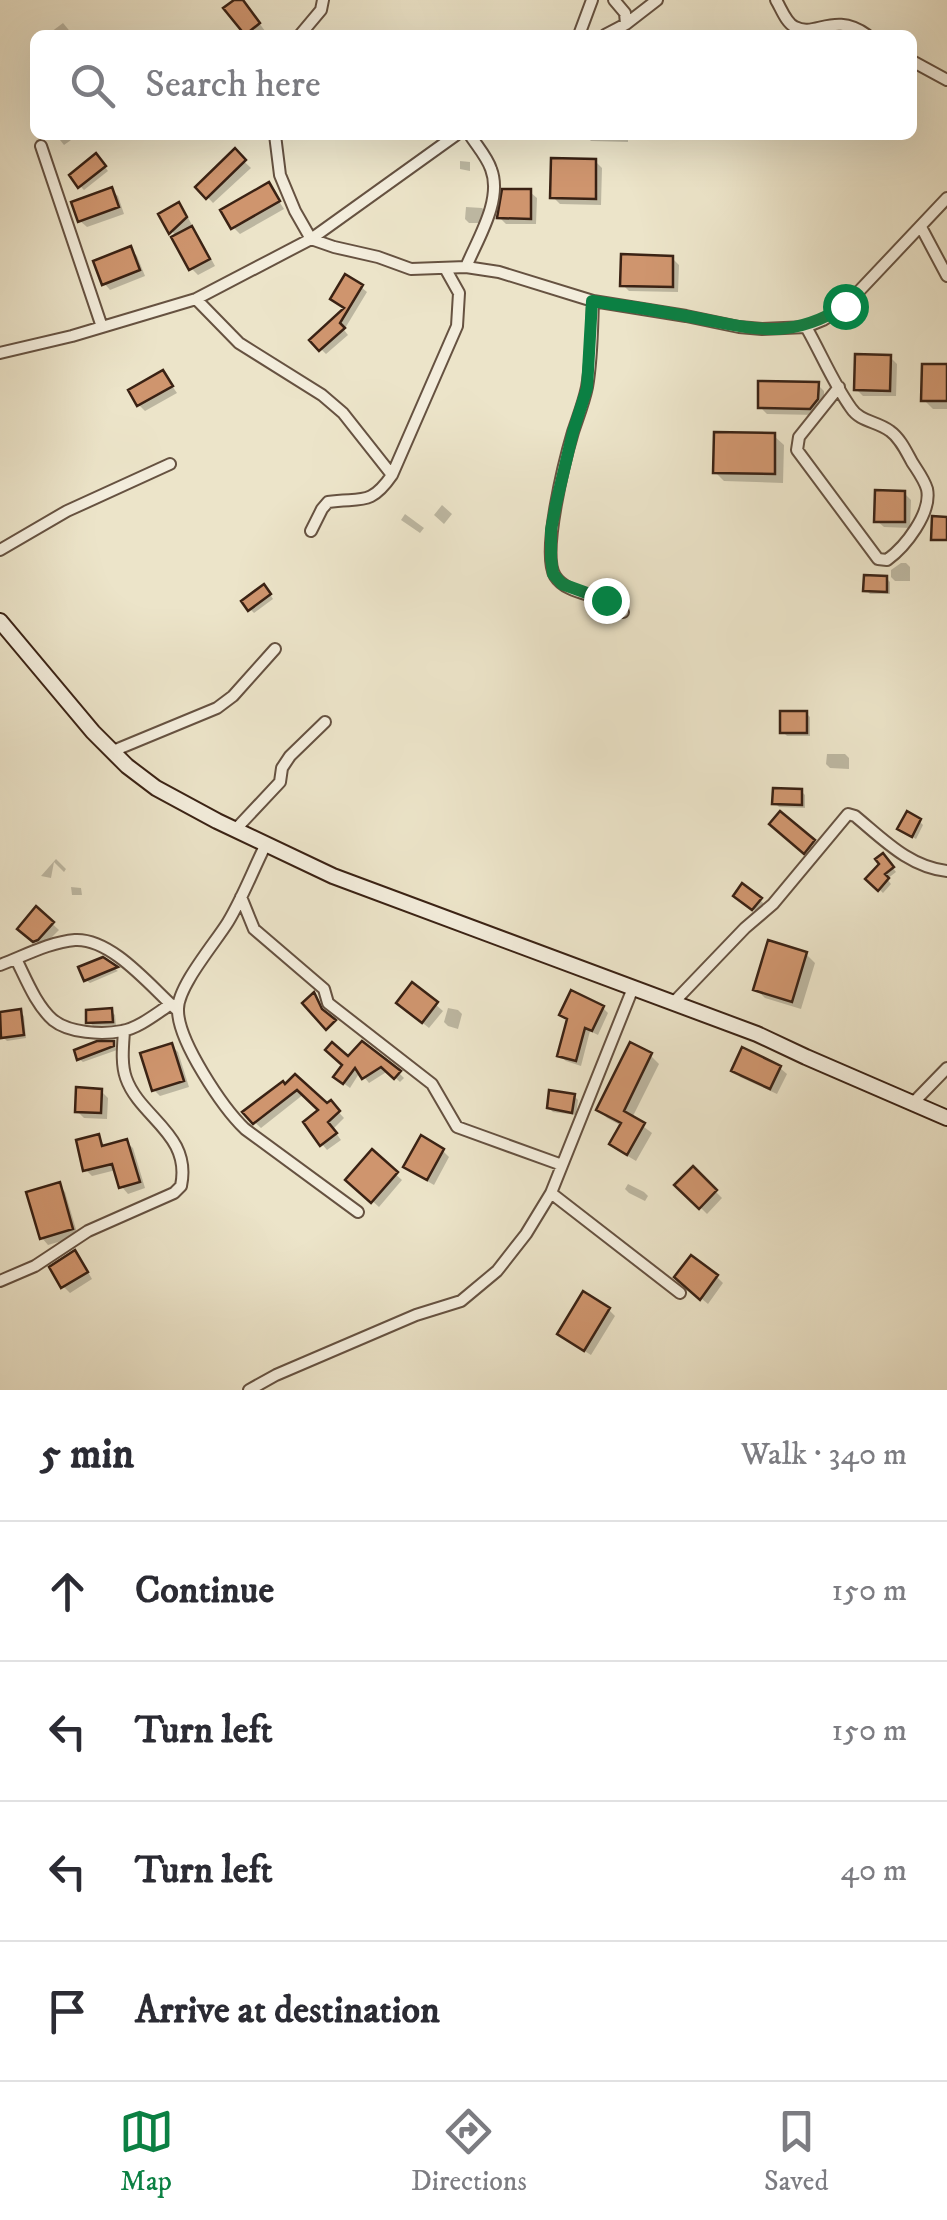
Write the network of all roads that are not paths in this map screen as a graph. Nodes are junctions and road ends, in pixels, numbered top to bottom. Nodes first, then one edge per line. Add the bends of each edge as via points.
1 (323, 0) edge
2 (592, 0) edge
3 (614, 0) edge
4 (657, 0) edge
5 (776, 0) edge
6 (626, 24) junction
7 (304, 30) edge
8 (581, 30) edge
9 (615, 30) edge
10 (805, 30) edge
11 (805, 30) edge
12 (860, 30) edge
13 (917, 64) edge
14 (947, 80) edge
15 (276, 140) edge
16 (449, 140) edge
17 (473, 140) edge
18 (41, 146) dead end
19 (947, 198) edge
20 (920, 227) junction
21 (311, 239) junction
22 (445, 268) junction
23 (466, 268) junction
24 (947, 276) edge
25 (196, 299) junction
26 (592, 301) junction
27 (102, 326) junction
28 (806, 326) junction
29 (0, 353) edge
30 (840, 387) junction
31 (170, 464) dead end
32 (392, 475) junction
33 (311, 532) dead end
34 (0, 550) edge
35 (623, 612) dead end
36 (0, 621) edge
37 (275, 650) dead end
38 (326, 722) dead end
39 (113, 751) junction
40 (235, 830) junction
41 (266, 844) junction
42 (947, 871) edge
43 (241, 896) junction
44 (16, 959) junction
45 (0, 965) edge
46 (633, 988) junction
47 (674, 1003) junction
48 (174, 1007) junction
49 (124, 1031) junction
50 (947, 1068) edge
51 (913, 1103) junction
52 (947, 1118) edge
53 (562, 1166) junction
54 (550, 1193) junction
55 (358, 1212) dead end
56 (0, 1281) edge
57 (680, 1292) dead end
58 (249, 1390) edge

1 - 7 street
2 - 8 street
3 - 6 street
4 - 6 street
5 - 10 street via 789,21
6 - 9 street
11 - 12 street via 841,24
13 - 14 street
15 - 21 street via 280,175
16 - 21 street
17 - 23 street via 493,185
18 - 27 street
19 - 20 street
20 - 24 street
20 - 28 street via 845,306
21 - 22 street via 411,269
21 - 25 street
22 - 23 street
22 - 32 street via 459,294 458,326
23 - 26 street
25 - 27 street
25 - 32 street via 239,343 343,413
26 - 28 street via 739,328
26 - 35 street via 587,388 556,504 551,558 562,584
27 - 29 street
28 - 30 street
30 - 30 street via 799,437 797,450 878,559 887,560 917,524 928,497 925,484 892,432 860,418
31 - 34 street via 66,511
32 - 33 street via 368,500 328,502
36 - 39 main road
37 - 39 street via 217,708
38 - 40 street via 290,756 280,782
39 - 40 main road via 156,788
40 - 41 main road
41 - 43 street
41 - 46 main road via 333,876
42 - 47 street via 912,861 848,814 774,904
43 - 48 street
43 - 53 street via 254,929 324,989 328,1003 432,1084 457,1127
44 - 45 street
44 - 48 street via 71,940 98,944
44 - 49 street via 52,1019 86,1032
46 - 47 main road
46 - 53 street
47 - 51 main road
48 - 49 street
48 - 55 street via 180,1031 232,1116
49 - 56 street via 124,1074 178,1149 181,1186
50 - 51 street
51 - 52 main road
53 - 54 street
54 - 57 street
54 - 58 street via 526,1234 461,1301

